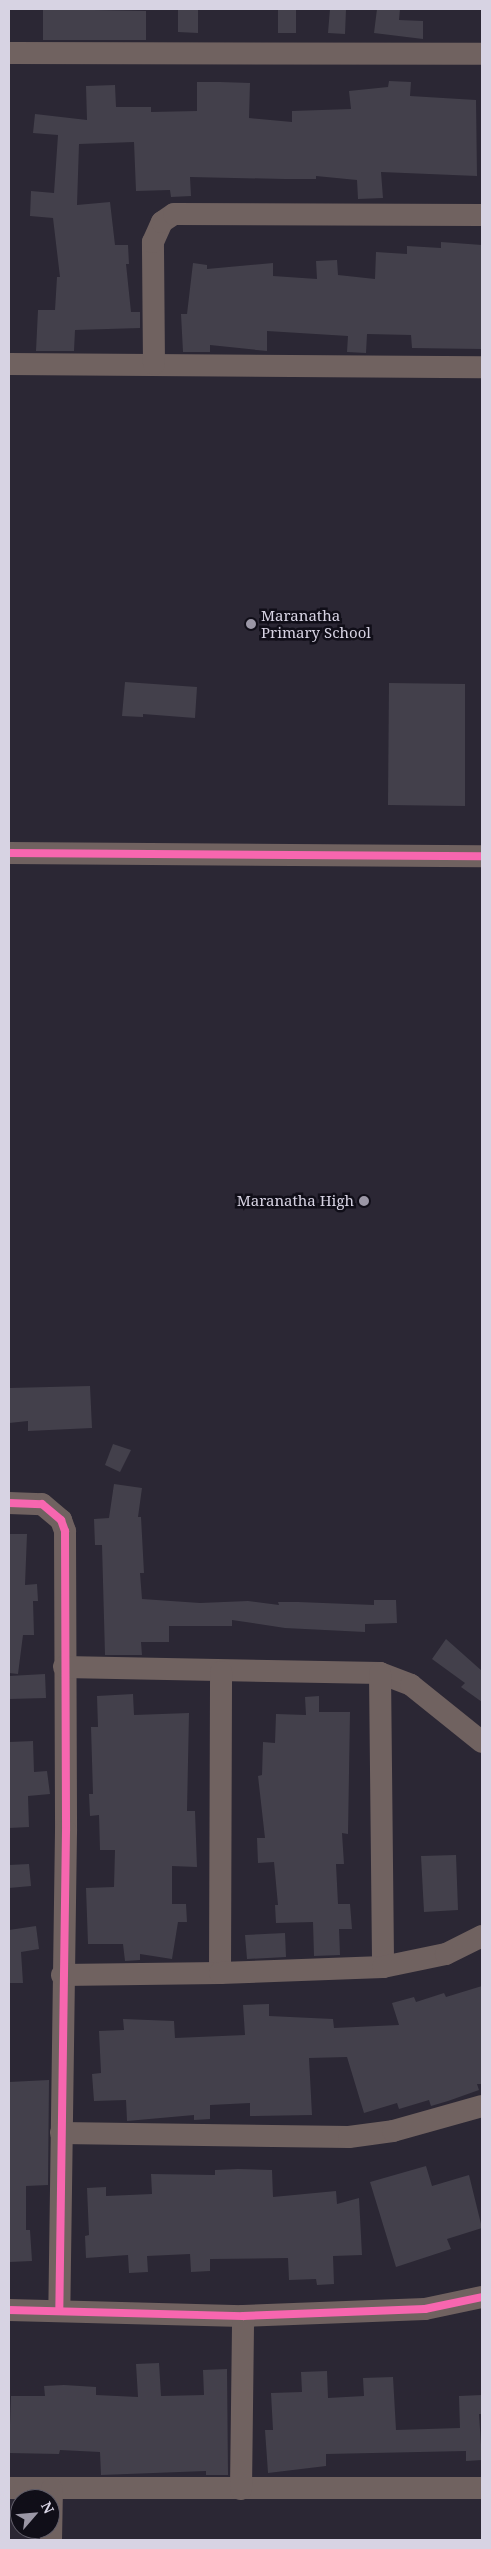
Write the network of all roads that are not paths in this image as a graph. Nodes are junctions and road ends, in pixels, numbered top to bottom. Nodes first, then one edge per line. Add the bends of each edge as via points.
1 (9, 53) edge
2 (482, 54) edge
3 (482, 215) edge
4 (9, 364) edge
5 (154, 364) junction
6 (482, 367) edge
7 (9, 853) edge
8 (482, 856) edge
9 (9, 1503) edge
10 (64, 1667) junction
11 (221, 1672) junction
12 (380, 1673) junction
13 (482, 1742) edge
14 (482, 1936) edge
15 (383, 1967) junction
16 (220, 1973) junction
17 (62, 1974) junction
18 (482, 2106) edge
19 (61, 2133) junction
20 (482, 2297) edge
21 (9, 2310) edge
22 (60, 2311) junction
23 (243, 2316) junction
24 (9, 2488) edge
25 (482, 2488) edge
26 (52, 2489) edge
27 (60, 2489) edge
28 (241, 2489) junction

1 - 2 street
3 - 5 street via 174,214 162,222 153,242
4 - 5 street via 72,367
5 - 6 street
7 - 8 street
9 - 10 street via 42,1504 61,1520 65,1531
10 - 11 street
10 - 17 street via 66,1831
11 - 12 street
11 - 16 street
12 - 13 street via 411,1685
12 - 15 street
14 - 15 street via 446,1954
15 - 16 street
16 - 17 street
17 - 19 street
18 - 19 street via 393,2131 349,2136
19 - 22 street
20 - 23 street via 425,2309
21 - 22 street
22 - 23 street
23 - 28 street
24 - 26 street
25 - 28 street
27 - 28 street

